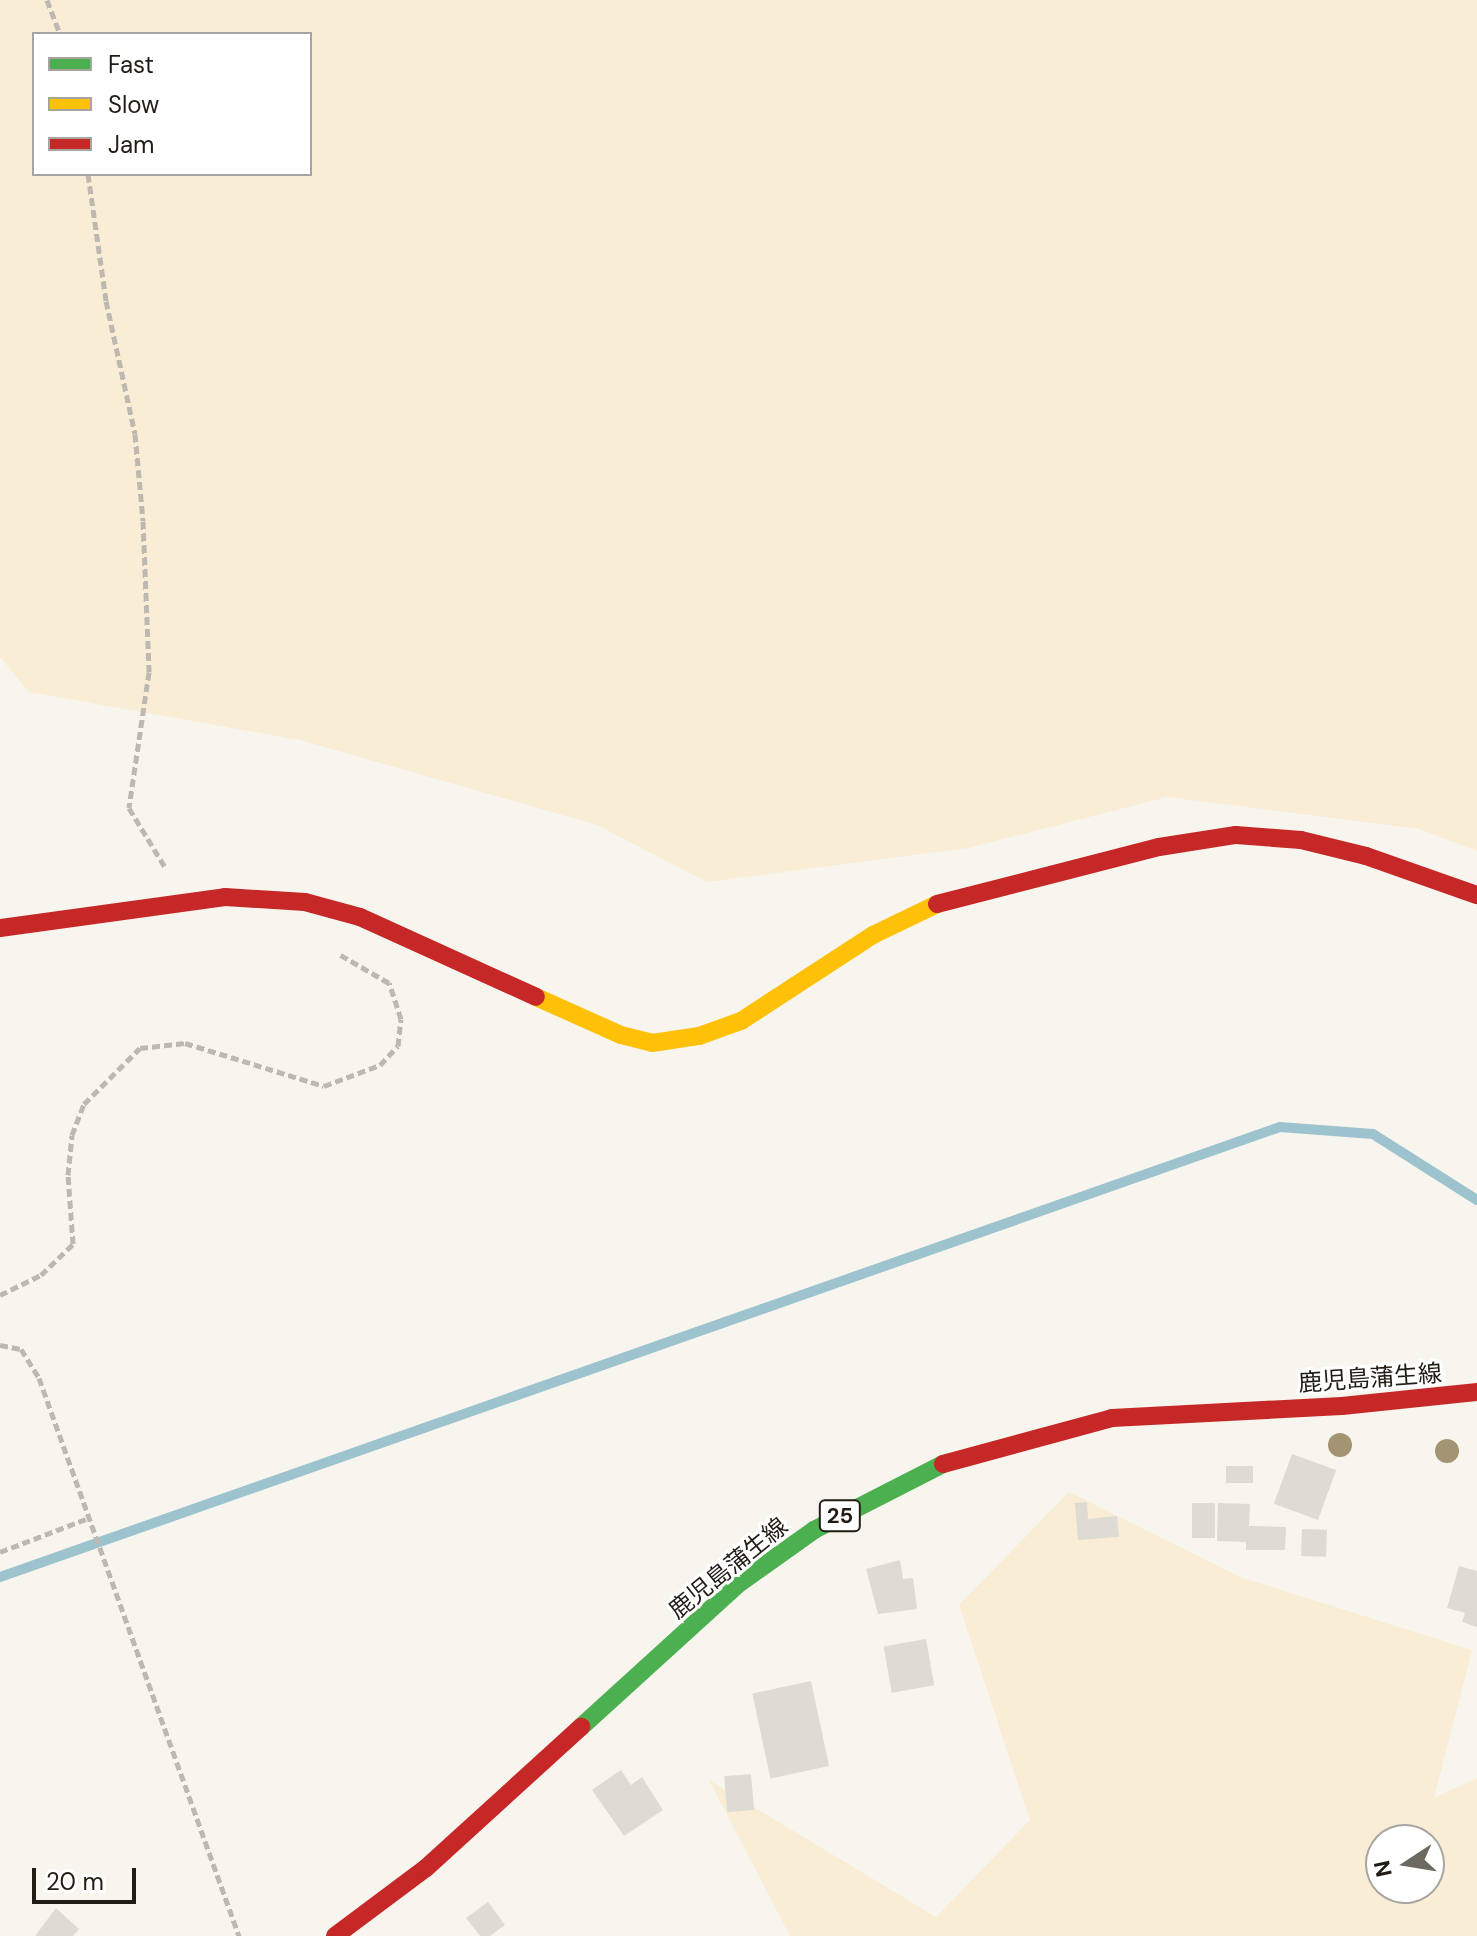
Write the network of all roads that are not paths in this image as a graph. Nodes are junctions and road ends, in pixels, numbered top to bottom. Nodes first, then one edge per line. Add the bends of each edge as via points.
1 (1477, 895) edge
2 (0, 928) edge
3 (1477, 1392) edge
4 (335, 1936) edge

1 - 2 street via 1366,856 1301,840 1236,835 1159,847 932,905 873,935 741,1021 699,1036 652,1043 607,1029 360,917 263,896
3 - 4 street, 鹿児島蒲生線 / 25 via 1357,1405 1112,1418 973,1452 911,1477 814,1530 737,1585 426,1868

